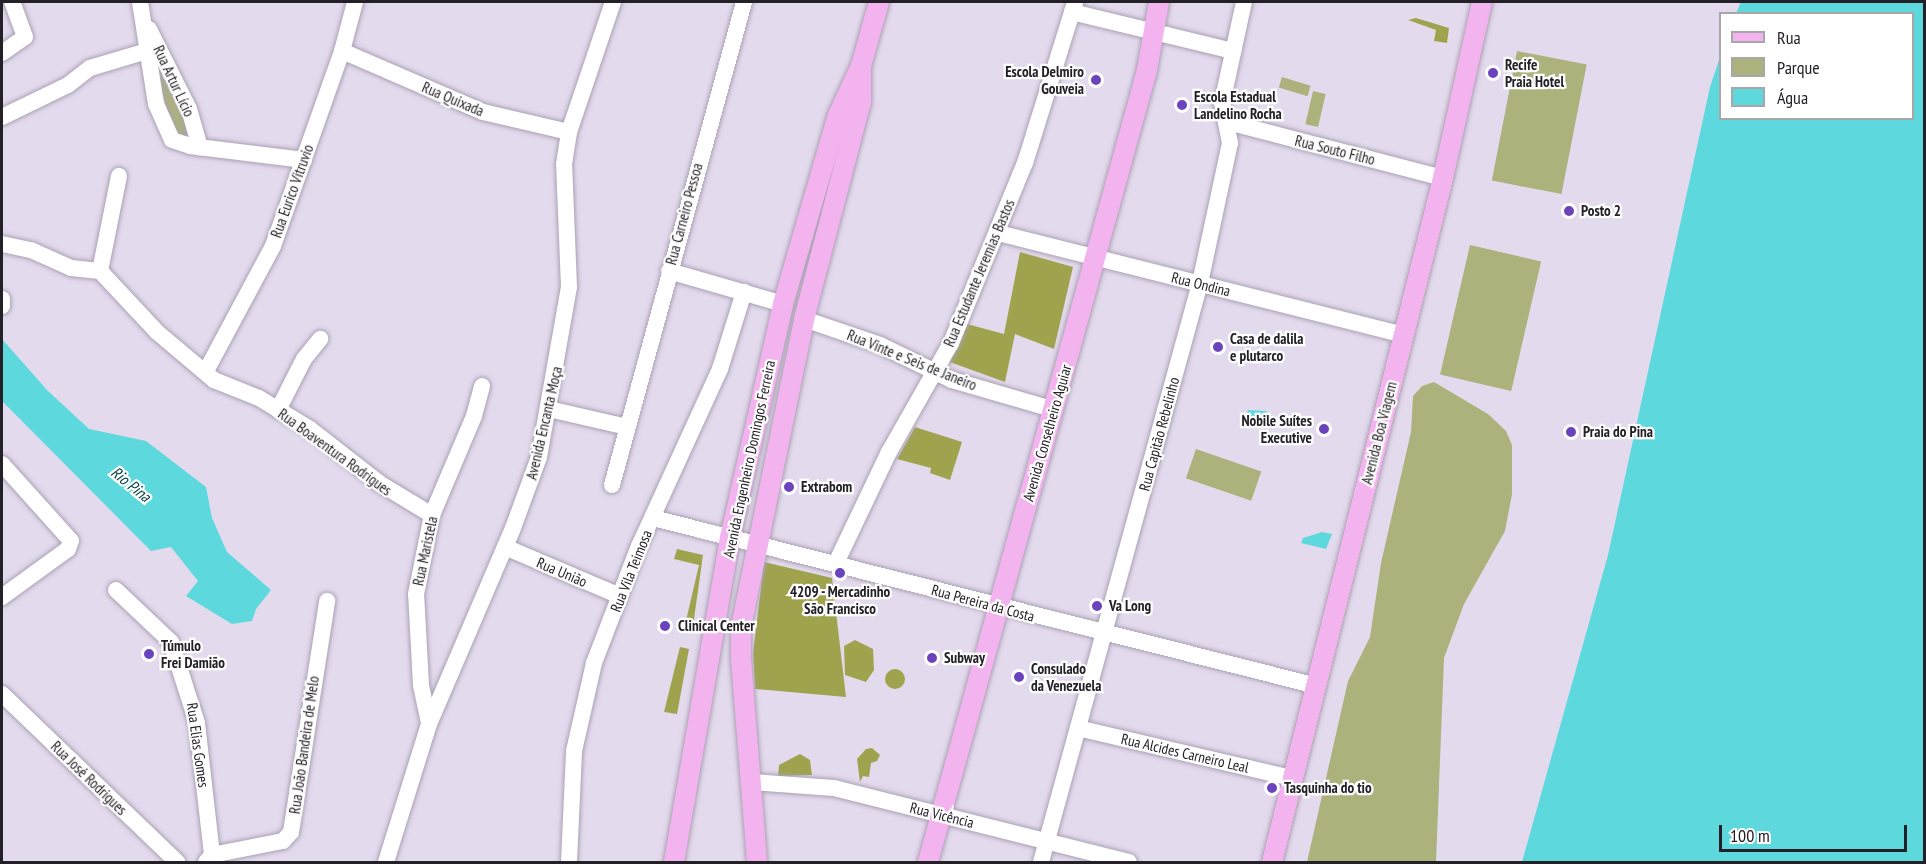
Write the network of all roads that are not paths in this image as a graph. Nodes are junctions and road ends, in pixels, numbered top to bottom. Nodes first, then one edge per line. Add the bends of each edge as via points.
1 (12, 2) edge
2 (355, 2) edge
3 (744, 2) edge
4 (879, 2) edge
5 (1159, 2) edge
6 (1244, 2) edge
7 (1472, 2) edge
8 (1482, 2) edge
9 (609, 4) edge
10 (1073, 7) edge
11 (141, 10) edge
12 (1474, 28) junction
13 (1156, 31) junction
14 (342, 51) junction
15 (1233, 51) junction
16 (2, 53) edge
17 (148, 59) junction
18 (165, 61) junction
19 (861, 66) junction
20 (2, 117) edge
21 (1228, 122) junction
22 (569, 132) junction
23 (200, 147) junction
24 (304, 160) junction
25 (119, 177) dead end
26 (1443, 178) junction
27 (998, 233) junction
28 (2, 244) edge
29 (1095, 258) junction
30 (100, 271) junction
31 (669, 271) junction
32 (1200, 284) junction
33 (744, 292) junction
34 (2, 299) edge
35 (783, 304) junction
36 (2, 306) edge
37 (804, 319) junction
38 (1404, 335) junction
39 (320, 339) dead end
40 (206, 371) junction
41 (933, 372) junction
42 (483, 386) dead end
43 (549, 408) junction
44 (278, 410) junction
45 (1054, 410) junction
46 (627, 427) junction
47 (2, 464) edge
48 (612, 485) dead end
49 (432, 515) junction
50 (653, 518) junction
51 (730, 538) junction
52 (756, 544) junction
53 (505, 547) junction
54 (836, 563) junction
55 (116, 590) dead end
56 (620, 596) junction
57 (2, 597) edge
58 (327, 601) dead end
59 (997, 608) junction
60 (1106, 634) junction
61 (1313, 686) junction
62 (2, 694) edge
63 (429, 724) junction
64 (1078, 728) junction
65 (1292, 778) junction
66 (752, 782) junction
67 (942, 814) junction
68 (1047, 841) junction
69 (209, 859) edge
70 (177, 862) edge
71 (387, 862) edge
72 (569, 862) edge
73 (674, 862) edge
74 (757, 862) edge
75 (928, 862) edge
76 (1041, 862) edge
77 (1129, 862) edge
78 (1272, 862) edge

1 - 16 street via 25,37 22,43
2 - 14 street, Rua Eurico Vitruvio
3 - 31 street, Rua Carneiro Pessoa
4 - 19 main road, Avenida Engenheiro Domingos Ferreira
5 - 13 main road, Avenida Conselheiro Aguiar
6 - 15 street, Rua Capitão Rebelinho
7 - 12 main road
8 - 12 main road, Avenida Boa Viagem
9 - 22 street, Avenida Encanta Moça
10 - 13 street
10 - 27 street, Rua Estudante Jeremias Bastos via 1025,163
11 - 17 street, Rua Artur Lício
11 - 18 street, Rua Artur Lício
12 - 26 main road, Avenida Boa Viagem
13 - 15 street
13 - 29 main road, Avenida Conselheiro Aguiar
14 - 22 street, Rua Quixada via 483,112
14 - 24 street, Rua Eurico Vitruvio
15 - 21 street, Rua Capitão Rebelinho via 1222,103
17 - 18 street
17 - 20 street via 90,68 75,81
17 - 23 street, Rua Artur Lício via 156,104 168,136 178,143
18 - 23 street, Rua Artur Lício via 189,109
19 - 35 main road, Avenida Engenheiro Domingos Ferreira via 838,115
19 - 37 main road, Avenida Engenheiro Domingos Ferreira via 861,102
21 - 26 street, Rua Souto Filho
21 - 32 street, Rua Capitão Rebelinho via 1230,142
22 - 43 street, Avenida Encanta Moça via 564,182 569,287
23 - 24 street, Rua Artur Lício
24 - 40 street, Rua Eurico Vitruvio via 273,246
25 - 30 street
26 - 38 main road, Avenida Boa Viagem
27 - 29 street, Rua Ondina
27 - 41 street, Rua Estudante Jeremias Bastos via 951,343
28 - 30 street via 31,250 71,268
29 - 32 street, Rua Ondina
29 - 45 main road, Avenida Conselheiro Aguiar
30 - 40 street, Rua Boaventura Rodrigues via 164,339
31 - 33 street
31 - 46 street, Rua Carneiro Pessoa
32 - 38 street, Rua Ondina
32 - 60 street, Rua Capitão Rebelinho
33 - 35 street
33 - 50 street, Rua Vila Teimosa via 720,369
34 - 36 street
35 - 51 main road, Avenida Engenheiro Domingos Ferreira
37 - 41 street, Rua Vinte e Seis de Janeiro via 880,345
37 - 52 main road, Avenida Engenheiro Domingos Ferreira
38 - 61 main road, Avenida Boa Viagem
39 - 44 street via 304,359
40 - 44 street, Rua Boaventura Rodrigues via 214,380
41 - 45 street, Rua Vinte e Seis de Janeiro
41 - 54 street, Rua Estudante Jeremias Bastos via 889,452
42 - 49 street, Rua Maristela
43 - 46 street
43 - 53 street, Avenida Encanta Moça via 539,457
44 - 49 street, Rua Boaventura Rodrigues via 310,429 406,502
45 - 59 main road, Avenida Conselheiro Aguiar
46 - 48 street, Rua Carneiro Pessoa
47 - 57 street via 71,541 68,549
49 - 63 street, Rua Maristela via 416,594 420,676
50 - 51 street, Rua Pereira da Costa
50 - 56 street, Rua Vila Teimosa
51 - 52 street, Rua Pereira da Costa
51 - 73 main road, Avenida Engenheiro Domingos Ferreira
52 - 54 street, Rua Pereira da Costa
52 - 66 main road, Avenida Engenheiro Domingos Ferreira via 741,627
53 - 56 street, Rua União
53 - 63 street, Avenida Encanta Moça
54 - 59 street, Rua Pereira da Costa
55 - 69 street, Rua Elias Gomes via 171,642 197,723
56 - 72 street, Rua Vila Teimosa via 583,700 574,751
58 - 69 street, Rua João Bandeira de Melo via 291,832 283,841
59 - 60 street, Rua Pereira da Costa
59 - 67 main road, Avenida Conselheiro Aguiar
60 - 61 street, Rua Pereira da Costa
60 - 64 street, Rua Capitão Rebelinho
61 - 65 main road, Avenida Boa Viagem
62 - 70 street, Rua José Rodrigues
63 - 71 street, Avenida Encanta Moça
64 - 65 street, Rua Alcides Carneiro Leal
64 - 68 street, Rua Capitão Rebelinho
65 - 78 main road, Avenida Boa Viagem
66 - 67 street, Rua Vicência via 834,788
66 - 74 main road, Avenida Engenheiro Domingos Ferreira
67 - 68 street, Rua Vicência
67 - 75 main road, Avenida Conselheiro Aguiar
68 - 76 street, Rua Capitão Rebelinho
68 - 77 street, Rua Vicência

